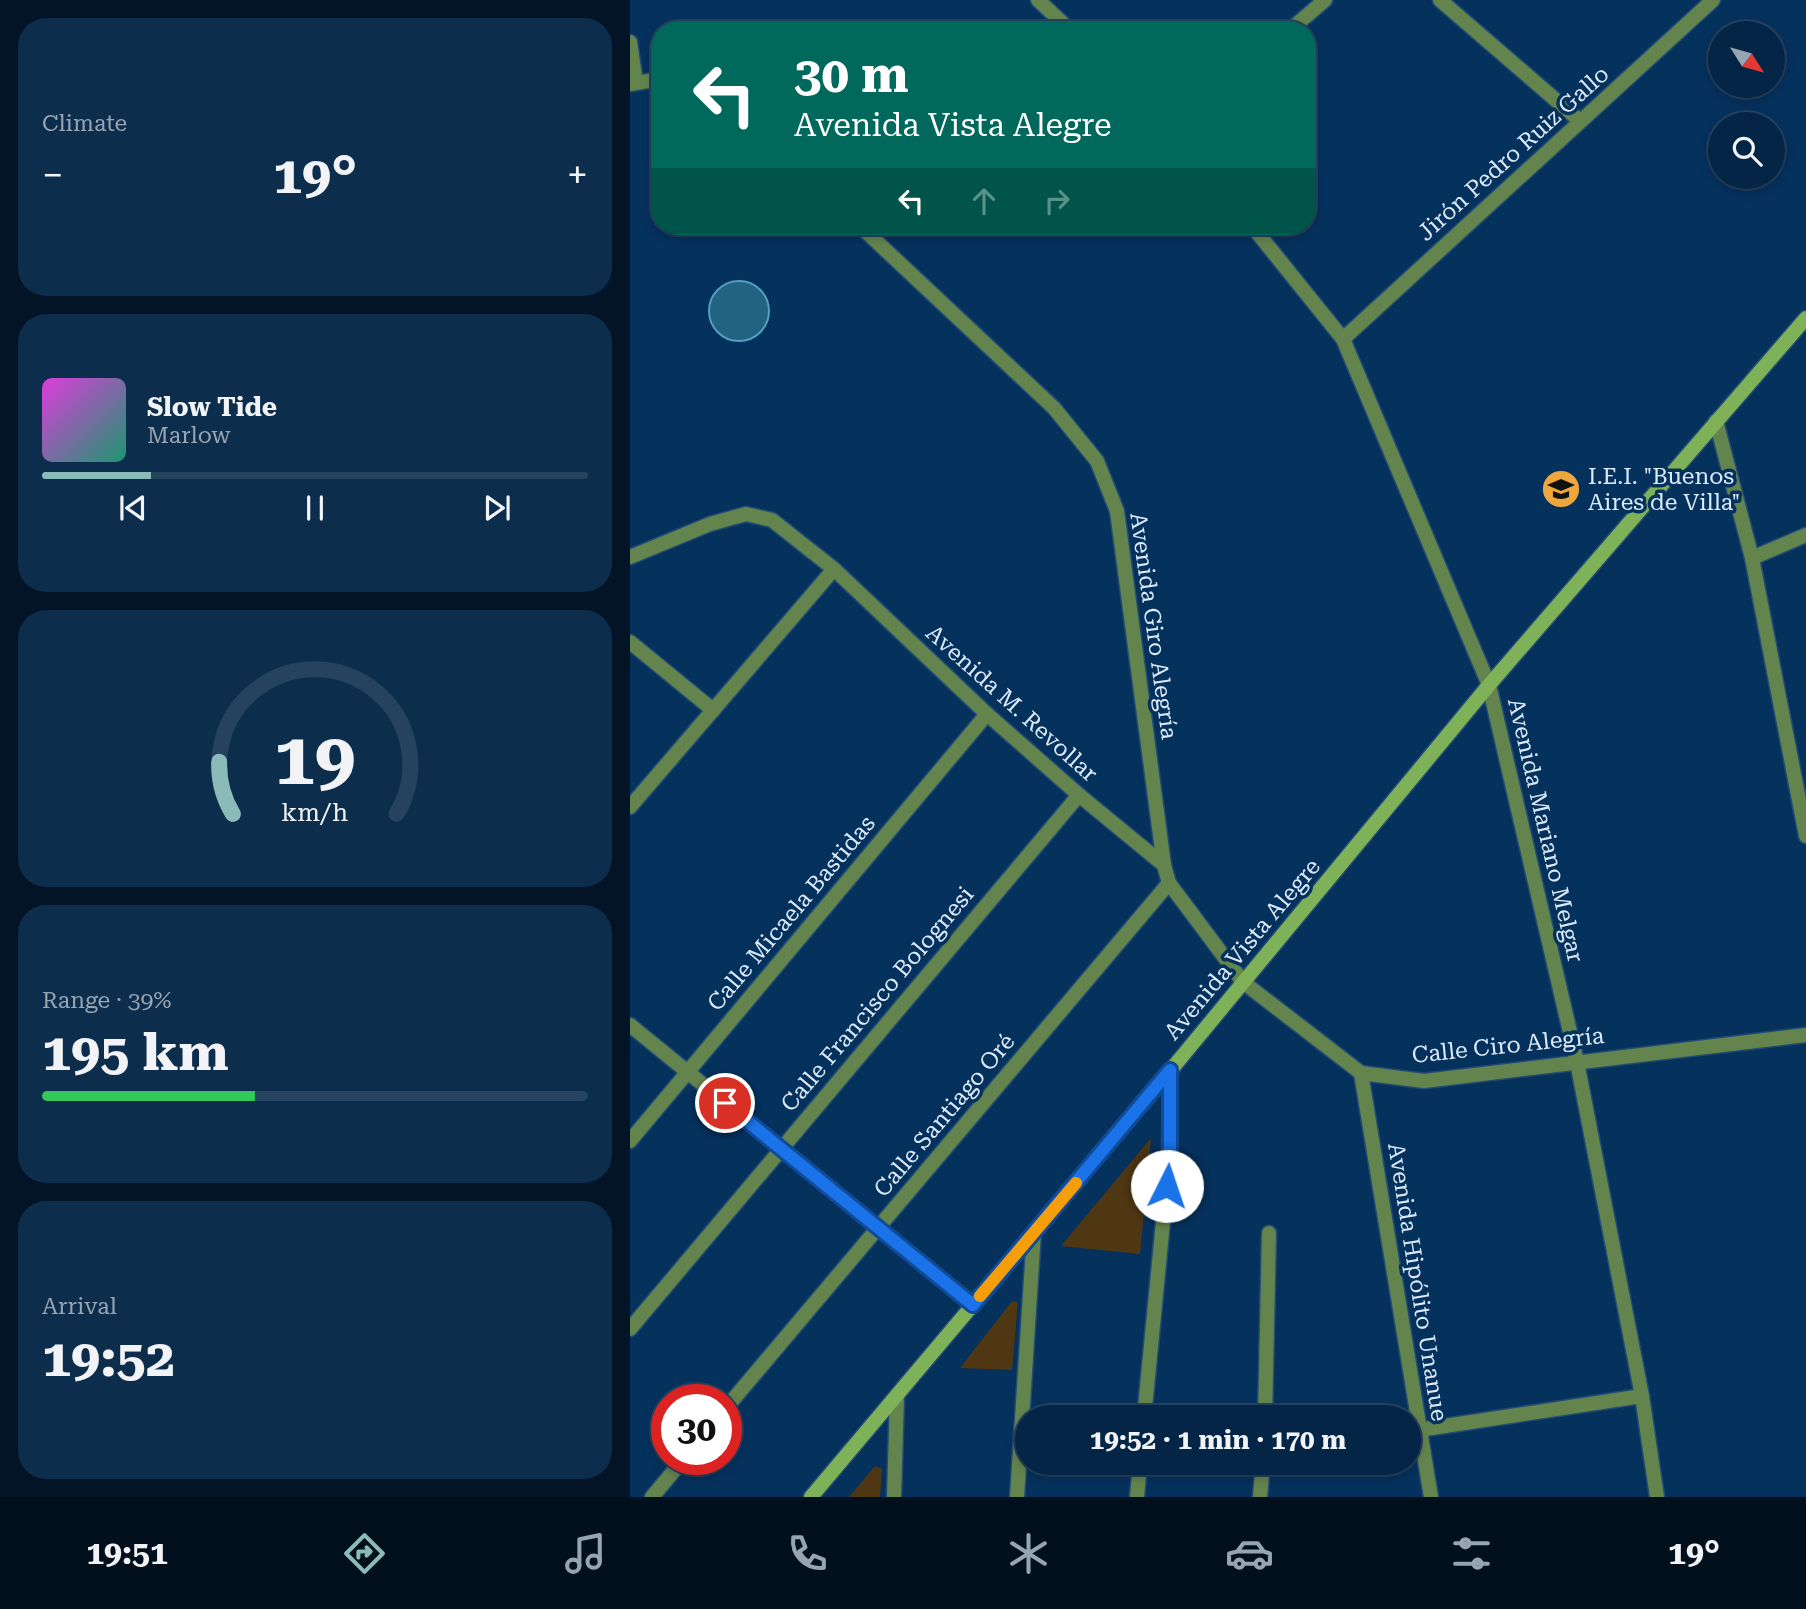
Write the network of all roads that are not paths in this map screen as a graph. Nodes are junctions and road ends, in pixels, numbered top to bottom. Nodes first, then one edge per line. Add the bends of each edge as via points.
1 (1038, 0) edge
2 (1325, 0) edge
3 (1440, 0) edge
4 (1713, 0) edge
5 (1060, 21) edge
6 (1300, 21) edge
7 (630, 42) edge
8 (651, 81) edge
9 (633, 84) edge
10 (1580, 121) junction
11 (870, 235) edge
12 (1259, 235) edge
13 (1806, 318) edge
14 (1343, 339) junction
15 (1716, 421) junction
16 (1806, 535) edge
17 (630, 557) edge
18 (1752, 558) junction
19 (834, 569) junction
20 (630, 642) edge
21 (1489, 685) junction
22 (713, 710) junction
23 (987, 714) junction
24 (1079, 795) junction
25 (630, 807) edge
26 (1806, 836) edge
27 (1164, 865) junction
28 (1169, 883) junction
29 (1243, 982) junction
30 (630, 1025) edge
31 (1806, 1035) edge
32 (1577, 1062) junction
33 (1170, 1070) junction
34 (687, 1072) junction
35 (1361, 1073) junction
36 (630, 1141) edge
37 (781, 1149) junction
38 (878, 1228) junction
39 (1034, 1232) junction
40 (1269, 1233) dead end
41 (973, 1305) junction
42 (630, 1329) edge
43 (742, 1389) edge
44 (897, 1395) junction
45 (1642, 1396) junction
46 (1145, 1405) edge
47 (1265, 1405) edge
48 (1409, 1405) edge
49 (1421, 1430) edge
50 (1421, 1460) edge
51 (670, 1475) edge
52 (1139, 1475) edge
53 (1262, 1475) edge
54 (652, 1497) edge
55 (811, 1497) edge
56 (894, 1497) edge
57 (1017, 1497) edge
58 (1137, 1497) edge
59 (1260, 1497) edge
60 (1431, 1497) edge
61 (1657, 1497) edge

1 - 5 street
2 - 6 street
3 - 10 street
4 - 10 street, Jirón Pedro Ruiz Gallo
7 - 9 street
8 - 9 street
10 - 14 street, Jirón Pedro Ruiz Gallo
11 - 27 street, Avenida Giro Alegría via 1054,408 1097,461 1117,511
12 - 14 street, Avenida Mariano Melgar
13 - 15 street, Avenida Vista Alegre
14 - 21 street, Avenida Mariano Melgar
15 - 18 street
15 - 21 street, Avenida Vista Alegre
16 - 18 street
17 - 19 street, Avenida M. Revollar via 746,514 772,520
18 - 26 street
19 - 22 street
19 - 23 street, Avenida M. Revollar
20 - 22 street
21 - 29 street, Avenida Vista Alegre
21 - 32 street, Avenida Mariano Melgar
22 - 25 street
23 - 24 street, Avenida M. Revollar
23 - 34 street, Calle Micaela Bastidas
24 - 27 street, Avenida M. Revollar
24 - 37 street, Calle Francisco Bolognesi
27 - 28 street, Avenida Giro Alegría
28 - 29 street, Avenida Giro Alegría
28 - 38 street, Calle Santiago Oré
29 - 33 street, Avenida Vista Alegre
29 - 35 street
30 - 34 street
31 - 32 street, Calle Ciro Alegría
32 - 35 street, Calle Ciro Alegría via 1424,1081
32 - 45 street, Avenida Mariano Melgar
33 - 39 street, Avenida Vista Alegre
33 - 46 street via 1170,1160
34 - 36 street, Calle Micaela Bastidas
34 - 37 street
35 - 48 street, Avenida Hipólito Unanue
37 - 38 street
37 - 42 street, Calle Francisco Bolognesi
38 - 41 street
38 - 43 street, Calle Santiago Oré
39 - 41 street, Avenida Vista Alegre
39 - 57 street
40 - 47 street
41 - 44 street, Avenida Vista Alegre
44 - 55 street, Avenida Vista Alegre
44 - 56 street
45 - 49 street
45 - 61 street, Avenida Mariano Melgar
50 - 60 street, Avenida Hipólito Unanue
51 - 54 street
52 - 58 street
53 - 59 street

